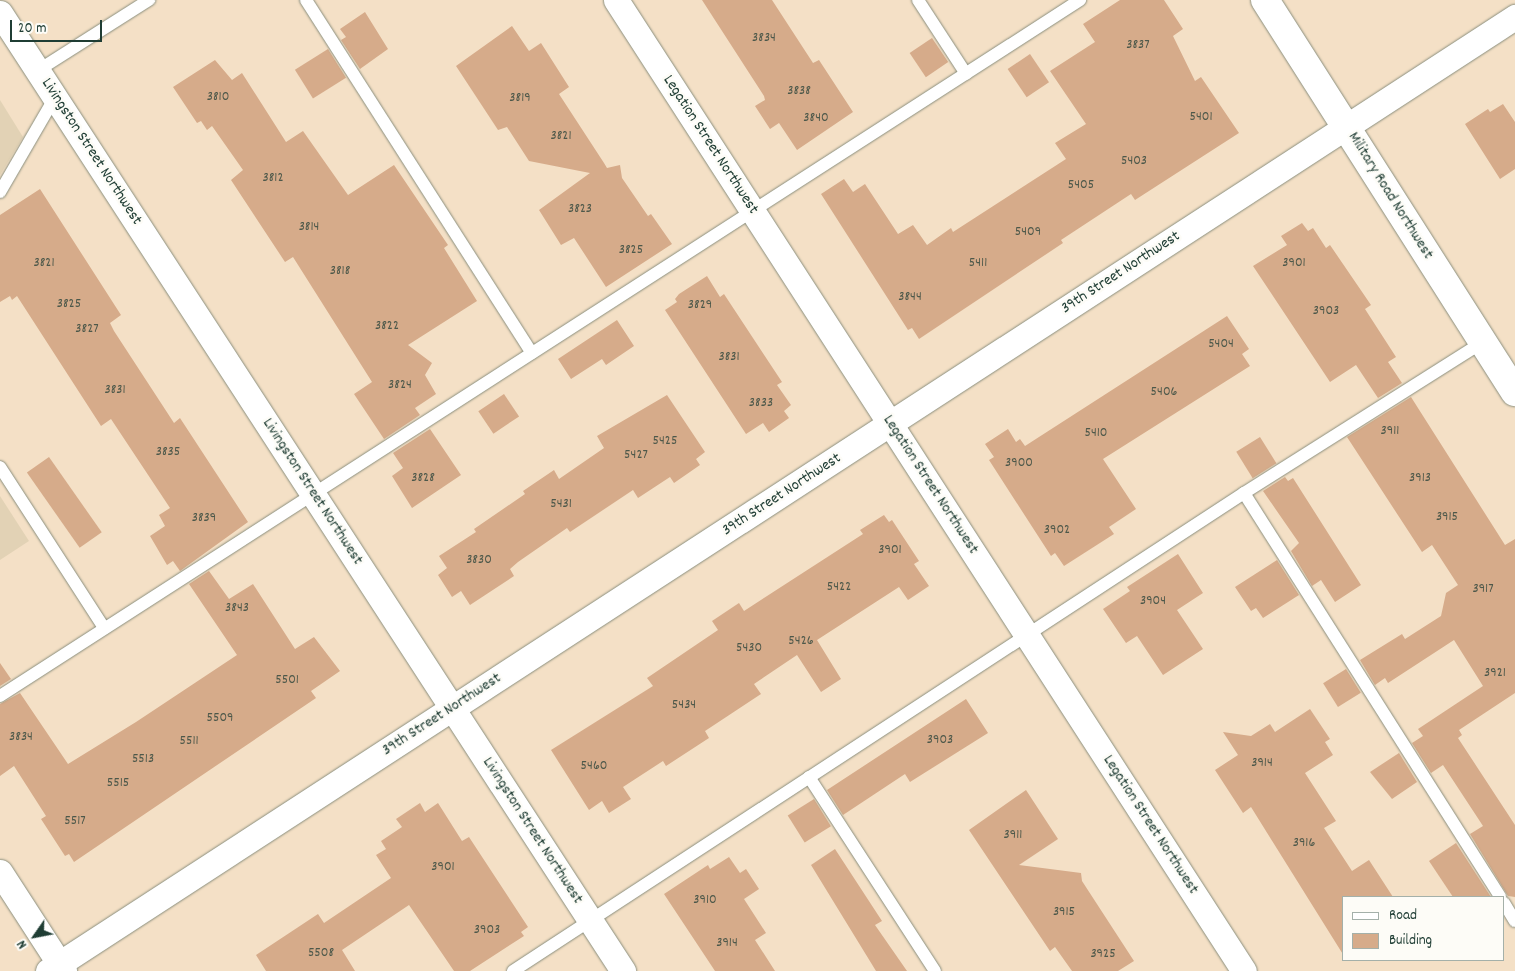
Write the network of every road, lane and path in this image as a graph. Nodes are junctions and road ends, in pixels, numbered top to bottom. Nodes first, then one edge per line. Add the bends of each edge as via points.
1 (149, 0) edge
2 (306, 0) edge
3 (616, 0) edge
4 (918, 0) edge
5 (1080, 0) edge
6 (1264, 0) edge
7 (0, 13) edge
8 (1515, 17) edge
9 (37, 70) junction
10 (966, 74) junction
11 (55, 97) junction
12 (1346, 126) junction
13 (0, 192) edge
14 (754, 212) junction
15 (1483, 342) junction
16 (532, 353) junction
17 (1515, 392) edge
18 (891, 424) junction
19 (0, 466) edge
20 (313, 493) junction
21 (1244, 493) junction
22 (104, 628) junction
23 (1026, 634) junction
24 (0, 696) edge
25 (453, 708) junction
26 (809, 777) junction
27 (0, 872) edge
28 (1499, 896) edge
29 (1505, 905) edge
30 (1515, 920) edge
31 (591, 922) junction
32 (57, 968) edge
33 (513, 971) edge
34 (623, 971) edge
35 (935, 971) edge
36 (1244, 971) edge

1 - 9 lane
2 - 16 lane
3 - 14 street, Legation Street Northwest
4 - 10 lane
5 - 10 lane
6 - 12 main road, Military Road Northwest
7 - 9 street, Livingston Street Northwest
8 - 12 street, 39th Street Northwest
9 - 11 street, Livingston Street Northwest
10 - 14 lane
11 - 13 lane
11 - 20 street, Livingston Street Northwest
12 - 15 main road, Military Road Northwest
12 - 18 street, 39th Street Northwest
14 - 16 lane
14 - 18 street, Legation Street Northwest
15 - 17 main road, Military Road Northwest
15 - 21 lane
16 - 20 lane
18 - 23 street, Legation Street Northwest
18 - 25 street, 39th Street Northwest
19 - 22 lane
20 - 22 lane
20 - 25 street, Livingston Street Northwest
21 - 23 lane
21 - 28 lane
22 - 24 lane
23 - 26 lane
23 - 36 street, Legation Street Northwest
25 - 31 street, Livingston Street Northwest
25 - 32 street, 39th Street Northwest
26 - 31 lane
26 - 35 lane
27 - 32 street
29 - 30 lane
31 - 33 lane
31 - 34 street, Livingston Street Northwest

